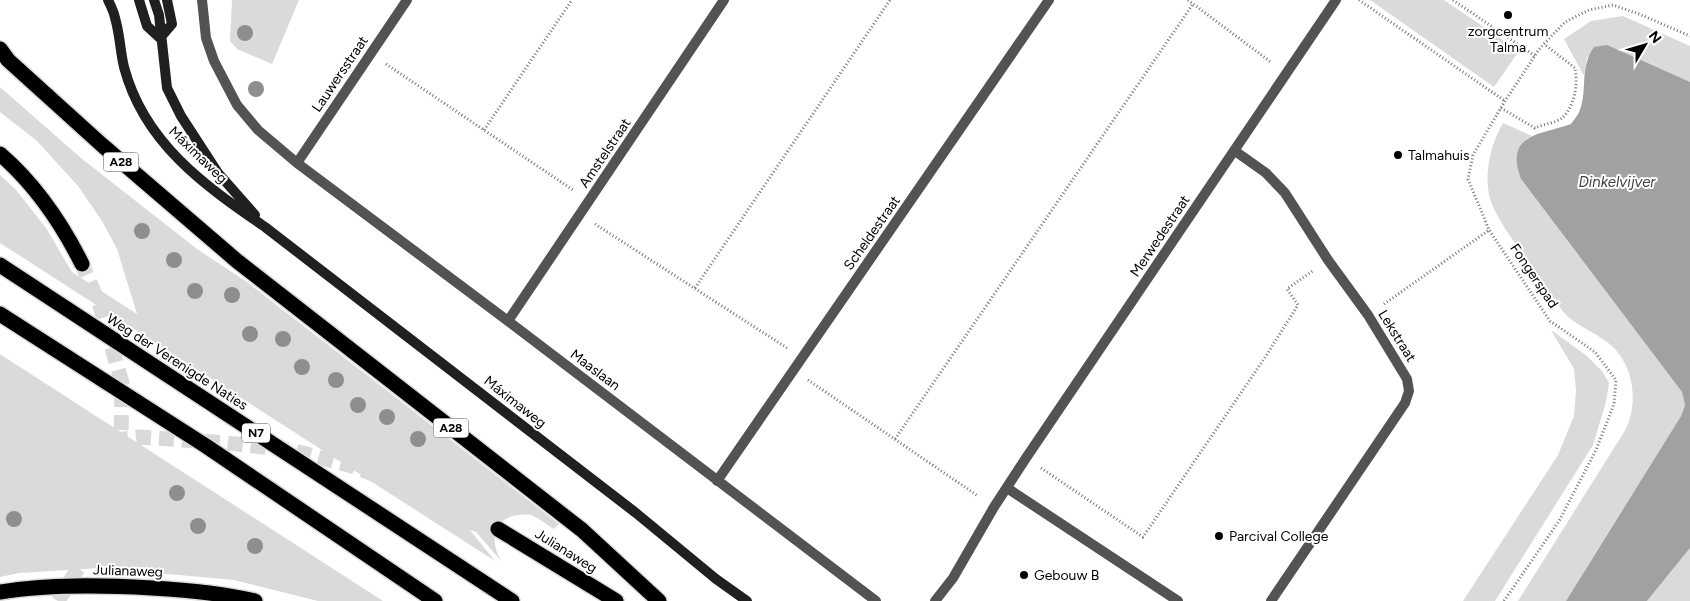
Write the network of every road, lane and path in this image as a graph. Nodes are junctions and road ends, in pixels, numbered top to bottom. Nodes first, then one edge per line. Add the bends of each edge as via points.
1 (108, 0) edge
2 (140, 0) edge
3 (154, 0) edge
4 (167, 0) edge
5 (202, 0) edge
6 (407, 0) edge
7 (572, 0) edge
8 (724, 0) edge
9 (890, 0) edge
10 (1049, 0) edge
11 (1188, 0) edge
12 (1336, 0) edge
13 (1359, 0) edge
14 (1453, 0) edge
15 (1193, 4) junction
16 (1690, 36) edge
17 (160, 38) junction
18 (1544, 44) junction
19 (370, 54) junction
20 (3, 56) edge
21 (1534, 56) junction
22 (1287, 73) junction
23 (1505, 101) junction
24 (1500, 108) junction
25 (484, 130) junction
26 (1235, 151) junction
27 (0, 154) edge
28 (297, 163) junction
29 (589, 200) junction
30 (580, 214) junction
31 (265, 227) junction
32 (1489, 230) junction
33 (1328, 260) junction
34 (82, 264) tunnel mouth
35 (0, 265) edge
36 (695, 288) junction
37 (0, 314) edge
38 (1368, 315) junction
39 (508, 321) junction
40 (802, 358) junction
41 (793, 369) junction
42 (895, 439) junction
43 (1026, 458) junction
44 (716, 481) junction
45 (1007, 488) junction
46 (994, 507) junction
47 (498, 528) tunnel mouth
48 (0, 592) edge
49 (255, 601) edge
50 (436, 601) edge
51 (512, 601) edge
52 (616, 601) edge
53 (659, 601) edge
54 (747, 601) edge
55 (876, 601) edge
56 (935, 601) edge
57 (1178, 601) edge
58 (1270, 601) edge
59 (1504, 601) edge

1 - 31 main road, Máximaweg via 116,19 124,67 135,99 151,128 172,153 213,191
2 - 17 main road via 147,26
3 - 17 main road, Máximaweg via 159,15
4 - 17 main road via 172,24
5 - 28 street, Maaslaan via 206,38 237,105 258,130
6 - 19 street, Lauwersstraat
7 - 25 path
8 - 29 street, Amstelstraat
9 - 36 path
10 - 40 street, Scheldestraat
11 - 15 path
12 - 22 street, Merwedestraat
13 - 23 path
14 - 21 path
15 - 22 path
15 - 42 path
16 - 18 path, Fongerspad via 1613,5 1589,10 1565,22
17 - 31 main road, Máximaweg via 167,88 181,116 218,173
18 - 21 path, Fongerspad
18 - 24 path via 1575,68 1577,80 1573,102 1561,118 1535,128
19 - 25 path
19 - 28 street, Lauwersstraat
20 - 53 highway, A28 via 237,261 582,530
21 - 23 path, Fongerspad
22 - 26 street, Merwedestraat
23 - 24 path, Fongerspad
24 - 32 path, Fongerspad via 1474,155 1468,180
25 - 29 path
26 - 33 street, Lekstraat via 1266,173 1285,193
26 - 43 street, Merwedestraat
27 - 34 highway via 38,192 67,234
28 - 39 street, Maaslaan
29 - 30 street, Amstelstraat
30 - 36 path
30 - 39 street, Amstelstraat
31 - 54 main road, Máximaweg
32 - 38 path
32 - 59 path, Fongerspad via 1550,321 1595,352 1616,380 1614,404 1596,450 1559,521
33 - 38 street, Lekstraat
33 - 43 path via 1287,289 1298,305 1143,536
35 - 51 highway, Weg der Verenigde Naties / N7
36 - 40 path
37 - 50 highway via 206,446
38 - 58 street, Lekstraat via 1408,379 1405,403
39 - 44 street, Maaslaan
40 - 41 street, Scheldestraat
41 - 42 path
41 - 44 street, Scheldestraat
42 - 46 path
43 - 45 street, Merwedestraat
44 - 55 street, Maaslaan
45 - 46 street, Merwedestraat
45 - 57 street
46 - 56 street, Merwedestraat via 953,578
47 - 52 highway, Julianaweg
48 - 49 highway, Julianaweg via 81,585 232,596

